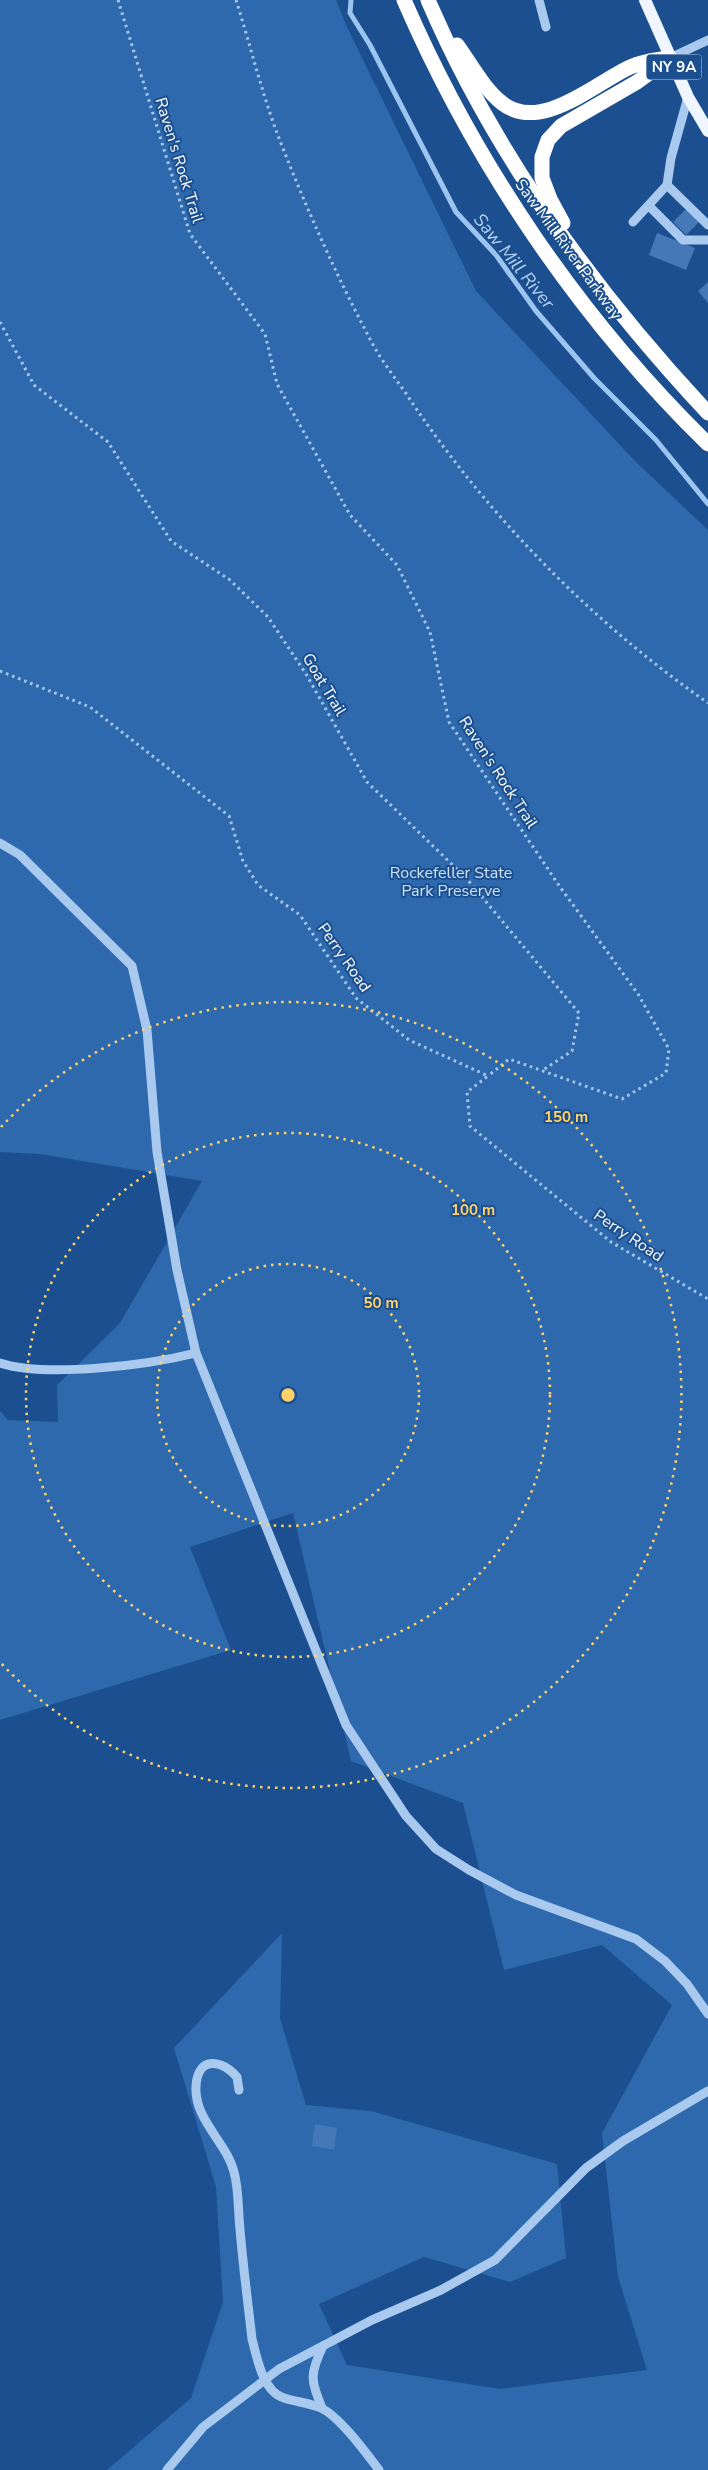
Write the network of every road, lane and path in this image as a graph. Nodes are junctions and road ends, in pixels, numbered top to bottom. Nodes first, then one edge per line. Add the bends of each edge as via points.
1 (118, 0) edge
2 (236, 0) edge
3 (404, 0) edge
4 (539, 0) edge
5 (645, 0) edge
6 (430, 4) edge
7 (546, 27) dead end
8 (708, 40) edge
9 (670, 58) junction
10 (688, 97) junction
11 (708, 131) edge
12 (667, 185) junction
13 (650, 206) junction
14 (633, 222) dead end
15 (708, 225) edge
16 (708, 240) edge
17 (595, 282) junction
18 (0, 322) edge
19 (708, 413) edge
20 (708, 444) edge
21 (0, 671) edge
22 (708, 703) edge
23 (0, 843) edge
24 (542, 1070) junction
25 (488, 1076) junction
26 (708, 1299) edge
27 (196, 1353) junction
28 (0, 1363) edge
29 (708, 2014) edge
30 (239, 2090) dead end
31 (708, 2091) edge
32 (323, 2346) junction
33 (265, 2380) junction
34 (322, 2408) junction
35 (167, 2470) edge
36 (380, 2470) edge

1 - 24 path, Raven's Rock Trail via 190,234 265,334 277,384 350,515 397,565 430,632 450,722 560,887 638,994 669,1049 666,1073 622,1099
2 - 22 path via 277,132 322,242 371,341 392,373 490,506 579,599 670,676
3 - 20 highway, Saw Mill River Parkway via 470,133 537,241 615,342
4 - 7 street
5 - 9 main road, NY 9A
6 - 9 highway via 496,97 508,107 522,112 550,110 628,68
6 - 17 highway, Saw Mill River Parkway via 459,66 522,176
8 - 9 street
9 - 10 main road, NY 9A
9 - 17 highway via 637,82 561,126 544,148 541,167 545,188
10 - 11 main road, NY 9A
10 - 12 street
12 - 13 street
12 - 15 street
13 - 14 street
13 - 16 street via 683,240
17 - 19 highway, Saw Mill River Parkway
18 - 24 path, Goat Trail via 34,385 108,442 171,541 230,580 268,617 306,674 368,782 467,879 579,1012 572,1051
21 - 25 path, Perry Road via 90,707 229,816 243,861 258,885 300,914 356,998 409,1040
23 - 27 street via 34,868 132,966 147,1030 160,1172 176,1270
24 - 25 path, Raven's Rock Trail via 509,1059
25 - 26 path, Perry Road via 467,1092 470,1126 611,1242
27 - 28 street via 162,1361 52,1370
27 - 29 street via 346,1725 406,1816 436,1849 516,1895 636,1939 682,1978
30 - 33 street via 237,2077 221,2063 213,2062 199,2073 196,2084 200,2112 234,2171 252,2339
31 - 32 street via 623,2141 586,2168 495,2260 441,2290
32 - 33 street
32 - 34 street via 313,2366 312,2383
33 - 34 street via 281,2398
33 - 35 street via 203,2427
34 - 36 street via 347,2430

